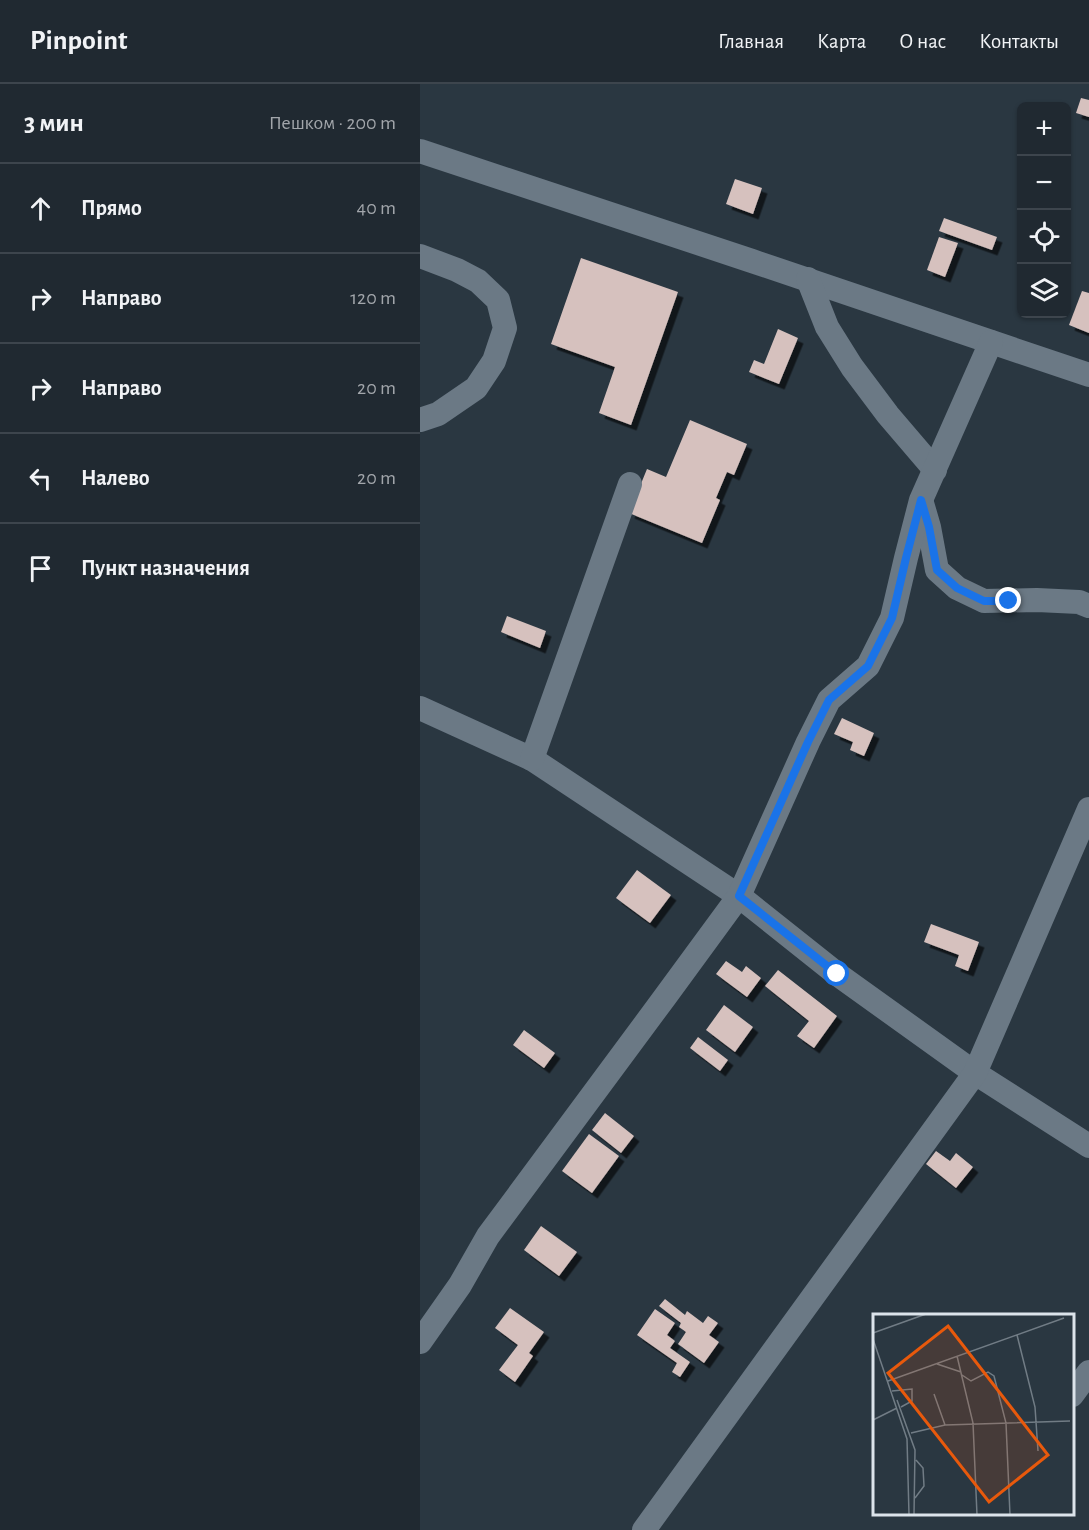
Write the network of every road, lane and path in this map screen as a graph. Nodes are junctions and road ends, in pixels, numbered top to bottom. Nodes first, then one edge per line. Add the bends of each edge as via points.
1 (420, 152) edge
2 (420, 256) edge
3 (808, 279) junction
4 (991, 342) junction
5 (1089, 375) edge
6 (420, 420) edge
7 (935, 470) junction
8 (630, 484) dead end
9 (921, 500) junction
10 (1089, 606) edge
11 (420, 708) edge
12 (532, 759) junction
13 (1089, 809) edge
14 (739, 896) junction
15 (975, 1073) junction
16 (1089, 1146) edge
17 (420, 1342) edge
18 (1089, 1372) edge
19 (1074, 1392) edge
20 (644, 1530) edge

1 - 3 street
2 - 6 street via 478,281 498,300 505,328 494,361 476,388 438,414
3 - 4 street
3 - 7 street via 827,327 852,367
4 - 5 street
4 - 7 street
7 - 9 street
8 - 12 street
9 - 10 street via 937,570 957,588 984,601 1037,600
9 - 14 street via 892,618 868,666 829,700
11 - 12 street
12 - 14 street
13 - 15 street
14 - 15 street via 837,974
14 - 17 street via 488,1236
15 - 16 street
15 - 20 street
18 - 19 street

